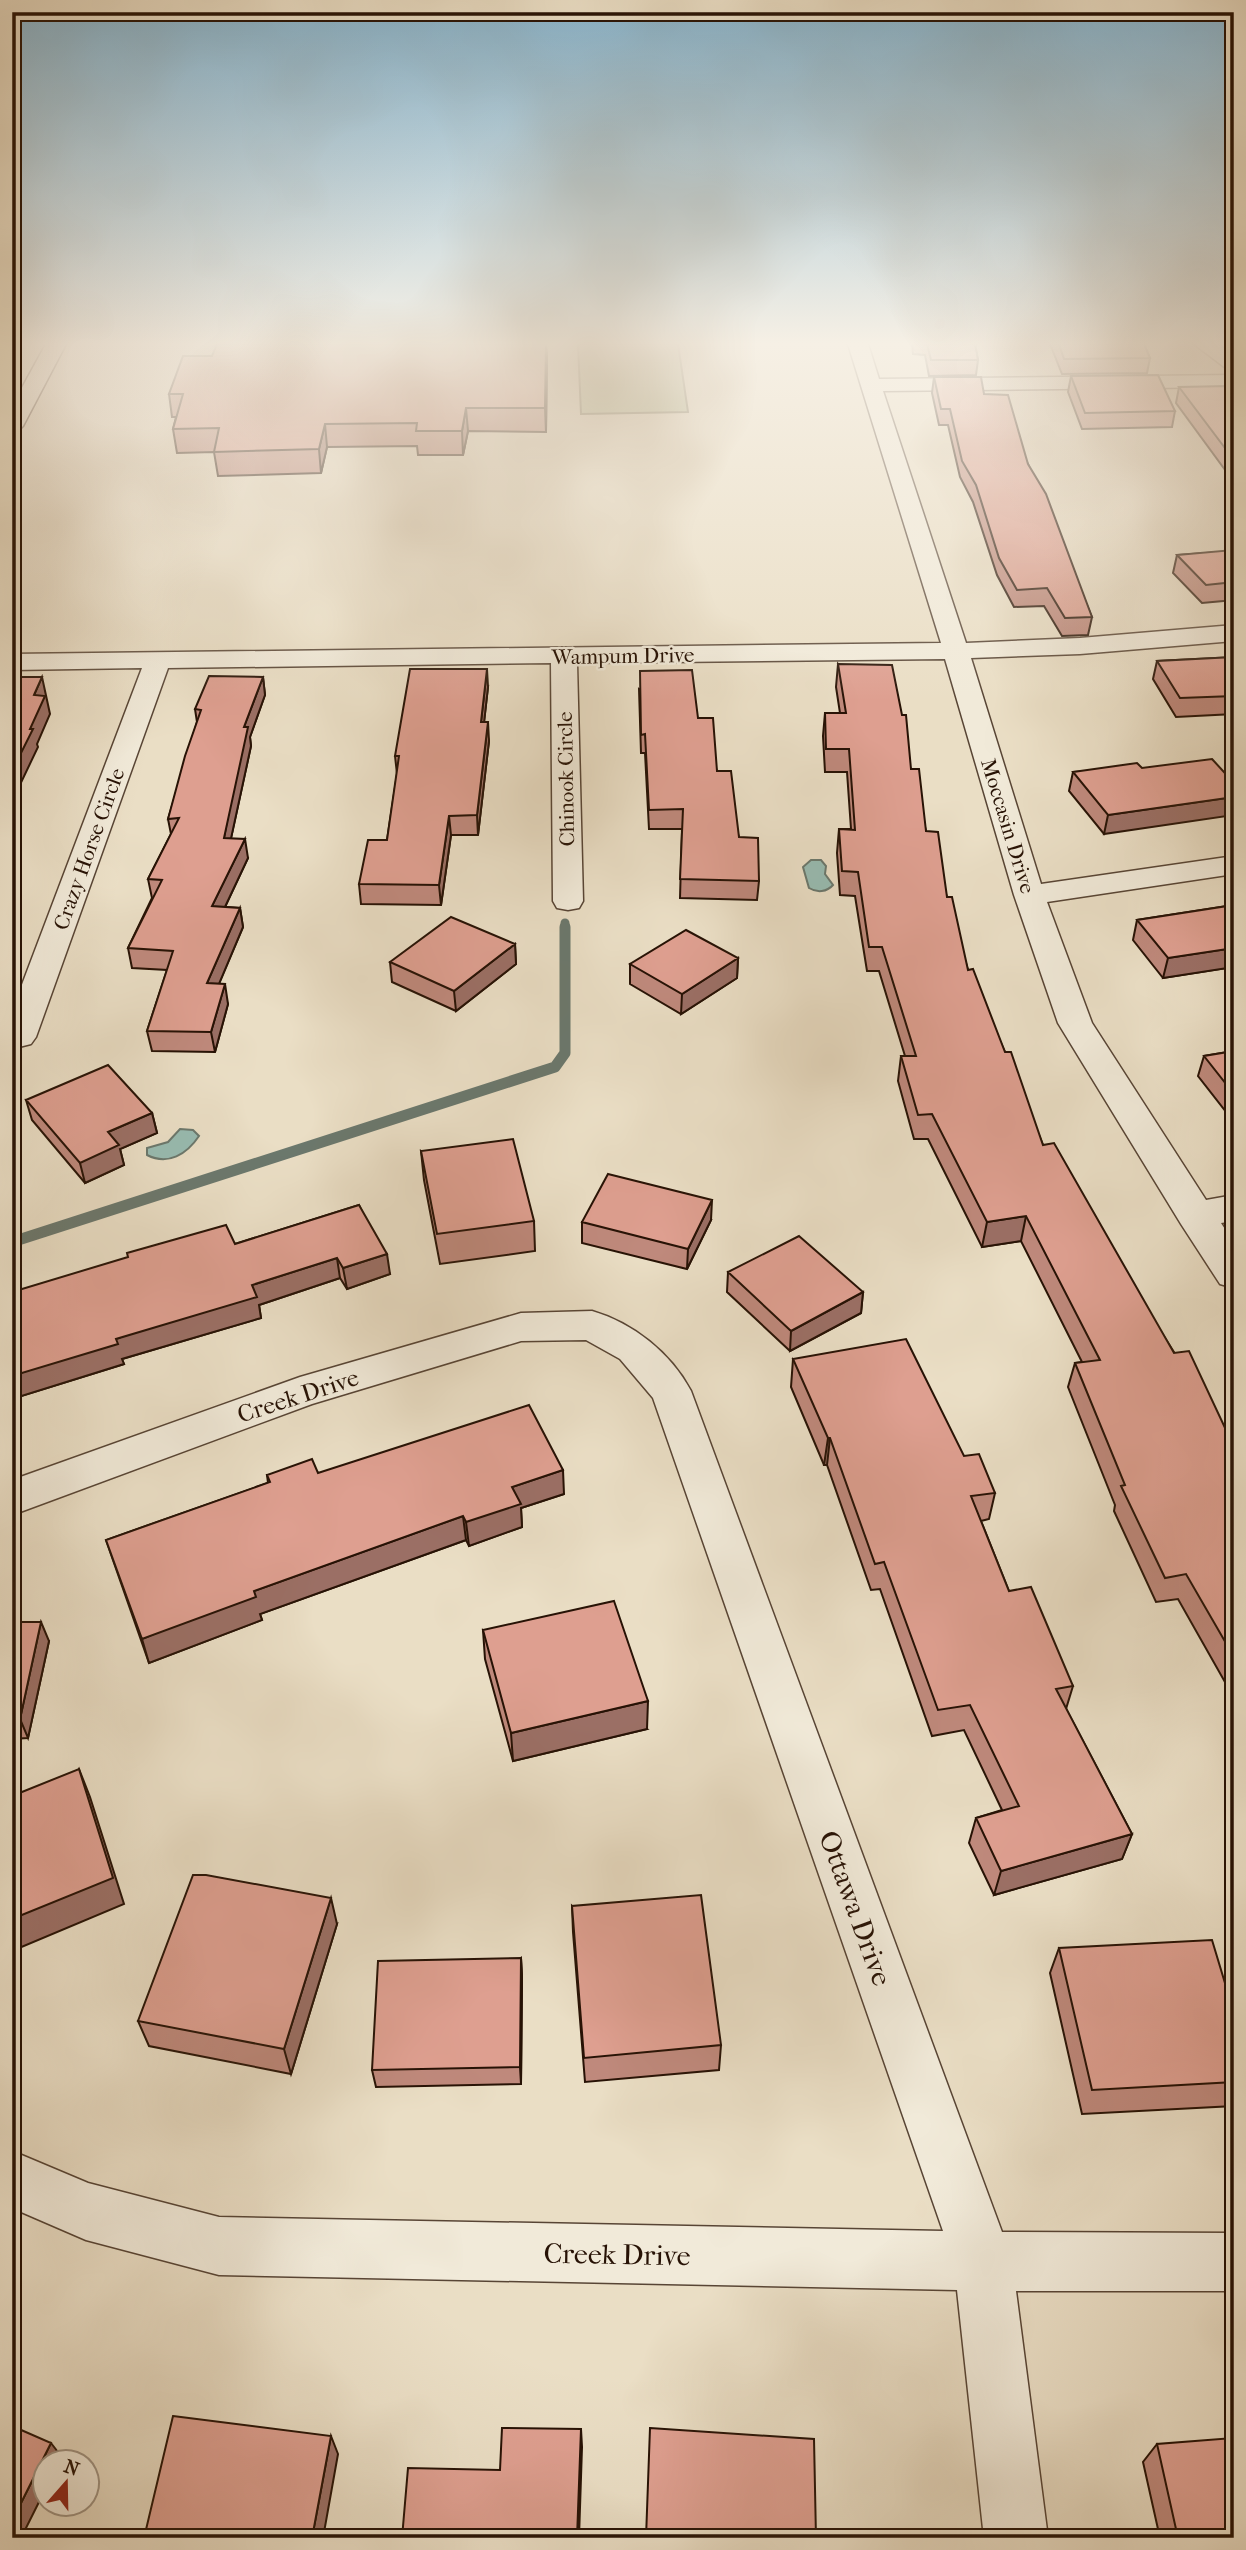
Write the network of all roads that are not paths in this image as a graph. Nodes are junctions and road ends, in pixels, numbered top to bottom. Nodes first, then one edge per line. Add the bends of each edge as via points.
1 (896, 463) edge
2 (1234, 633) edge
3 (956, 651) junction
4 (564, 657) junction
5 (12, 662) edge
6 (158, 662) junction
7 (1234, 865) edge
8 (1028, 895) junction
9 (568, 901) dead end
10 (19, 1037) dead end
11 (1234, 1208) edge
12 (1194, 1215) junction
13 (1234, 1273) edge
14 (592, 1325) joint
15 (12, 1498) edge
16 (12, 2179) edge
17 (983, 2261) junction
18 (1234, 2262) edge
19 (1016, 2538) edge

1 - 3 street, Moccasin Drive
2 - 3 street, Wampum Drive
3 - 4 street, Wampum Drive
3 - 8 street, Moccasin Drive
4 - 6 street, Wampum Drive
4 - 9 street, Chinook Circle
5 - 6 street, Wampum Drive
6 - 10 street, Crazy Horse Circle
7 - 8 street
8 - 12 street, Moccasin Drive via 1075,1023
11 - 12 street
12 - 13 street, Moccasin Drive
14 - 15 street, Creek Drive via 521,1327 300,1392
14 - 17 street, Ottawa Drive via 634,1349 671,1391
16 - 17 street, Creek Drive via 86,2211 219,2246
17 - 18 street, Creek Drive
17 - 19 street, Ottawa Drive

